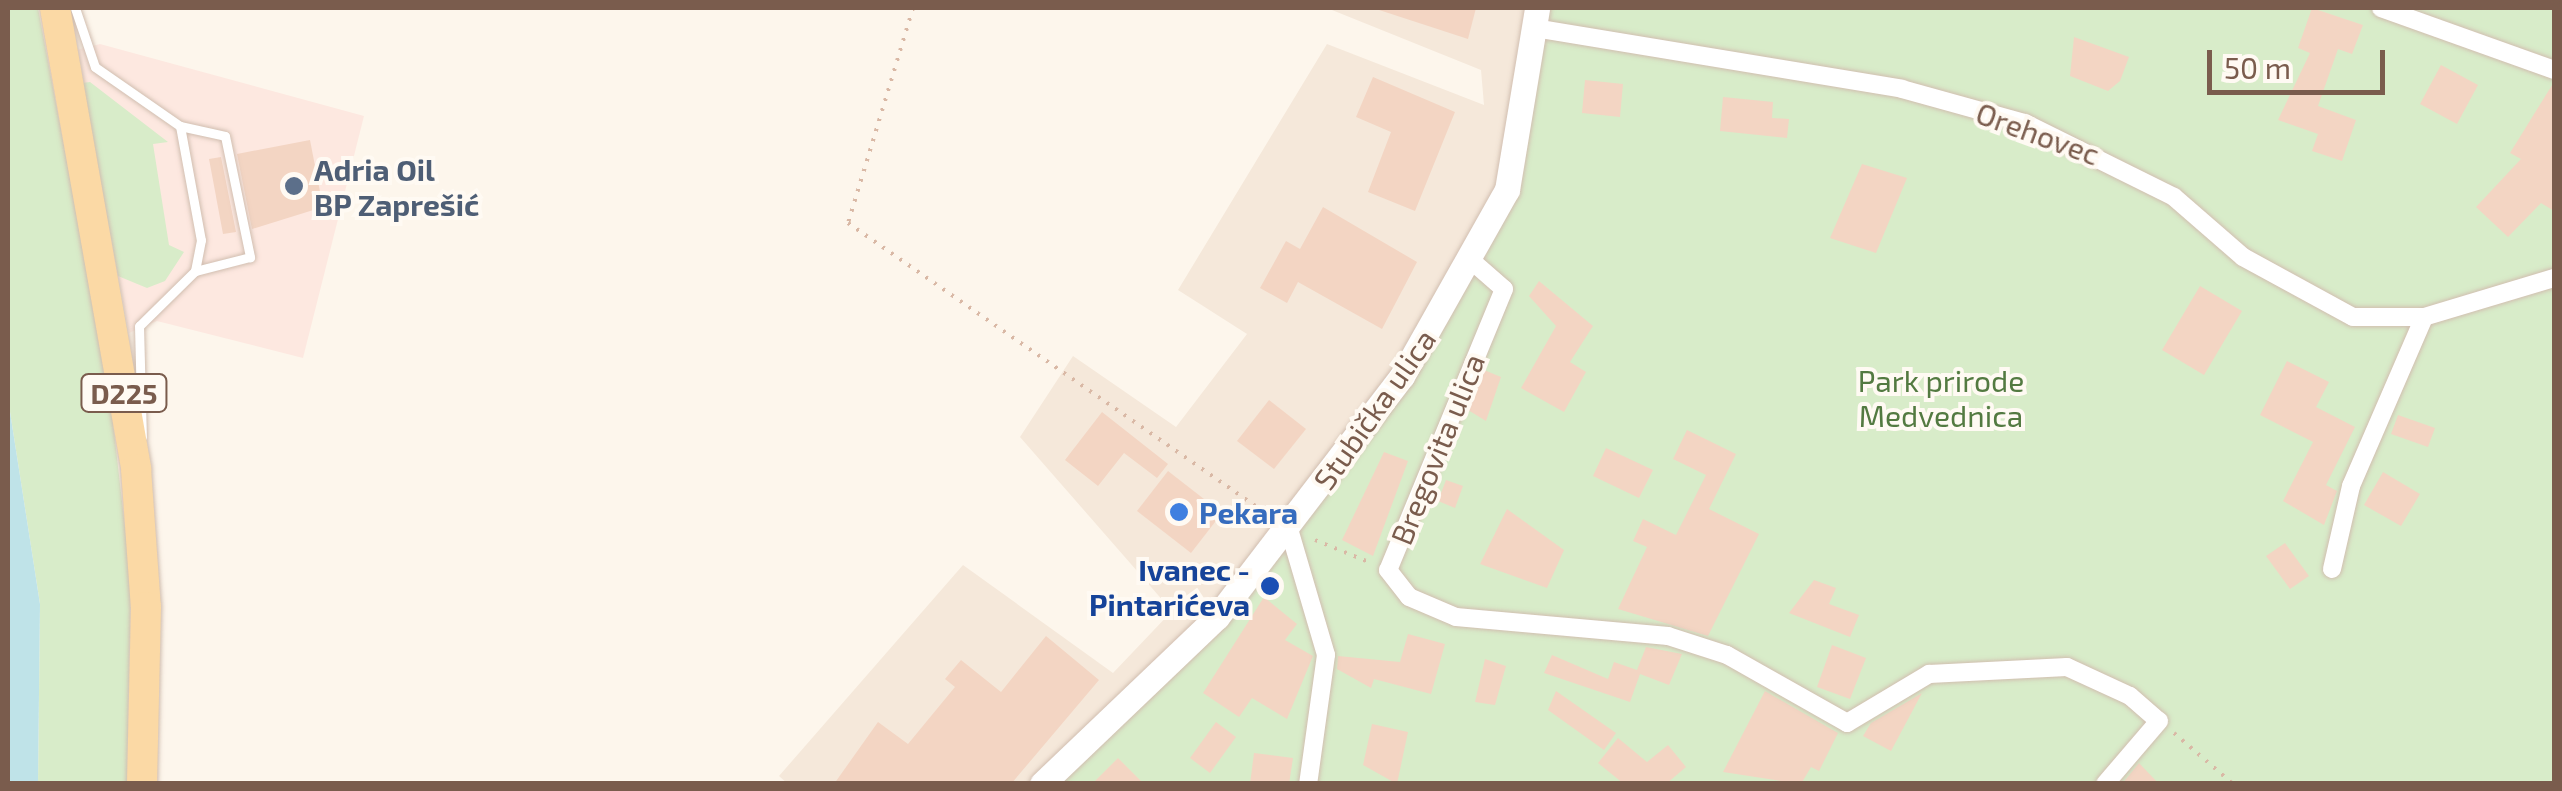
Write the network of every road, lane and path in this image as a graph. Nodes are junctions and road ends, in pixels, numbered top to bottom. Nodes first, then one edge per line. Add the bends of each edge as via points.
1 (54, 8) edge
2 (75, 8) edge
3 (913, 8) edge
4 (2381, 8) edge
5 (1536, 18) edge
6 (2554, 70) edge
7 (180, 126) junction
8 (1473, 262) junction
9 (195, 271) junction
10 (2554, 278) edge
11 (2424, 317) junction
12 (136, 469) junction
13 (1289, 529) junction
14 (2332, 569) dead end
15 (1388, 570) junction
16 (2159, 721) junction
17 (142, 784) edge
18 (1042, 784) edge
19 (1308, 784) edge
20 (2105, 784) edge
21 (2233, 784) edge

1 - 12 main road, D225
2 - 7 lane via 82,52 95,67
3 - 13 path via 848,223
4 - 6 street
5 - 8 main road, Stubička ulica via 1507,190
5 - 11 street, Orehovec via 1902,89 2025,123 2174,196 2292,288 2353,317
7 - 9 lane via 201,240
7 - 9 lane via 226,136 250,258
8 - 13 main road, Stubička ulica
8 - 15 street, Bregovita ulica via 1504,290
9 - 12 lane via 138,326 147,413
10 - 11 street, Orehovec
11 - 14 street via 2351,486
12 - 17 main road, D225 via 146,607
13 - 15 path
13 - 18 main road, Stubička ulica via 1217,616
13 - 19 street via 1326,655
15 - 16 street, Bregovita ulica via 1409,597 1456,617 1617,627 1712,650 1847,724 1930,674 2016,663 2067,667
16 - 20 street
16 - 21 path

